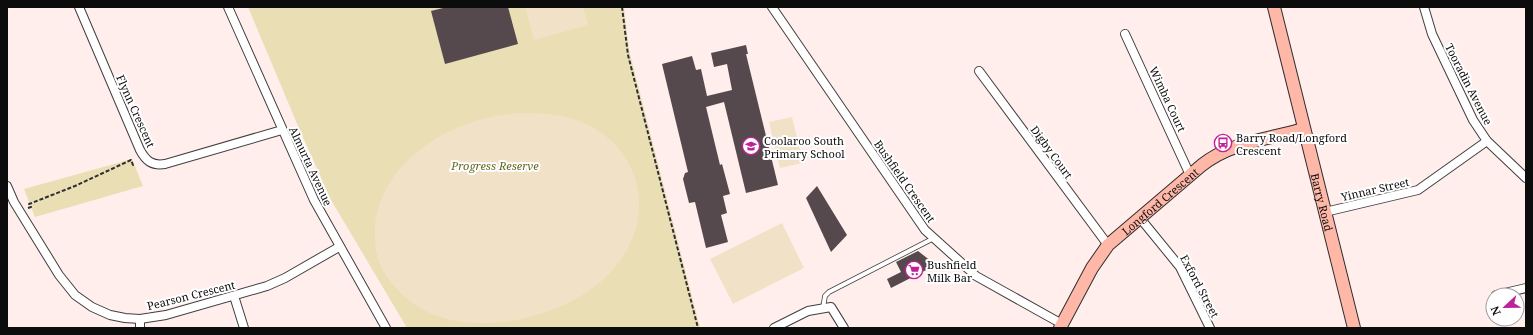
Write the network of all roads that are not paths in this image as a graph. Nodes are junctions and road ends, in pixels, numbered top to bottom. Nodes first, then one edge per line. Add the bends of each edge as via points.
1 (79, 7) edge
2 (228, 7) edge
3 (772, 7) edge
4 (1274, 7) edge
5 (1424, 7) edge
6 (1125, 34) dead end
7 (979, 71) dead end
8 (282, 130) junction
9 (1304, 130) junction
10 (1487, 141) junction
11 (1190, 174) junction
12 (1526, 178) edge
13 (7, 186) edge
14 (10, 204) edge
15 (1325, 212) junction
16 (1140, 218) junction
17 (934, 238) junction
18 (1108, 246) junction
19 (339, 247) junction
20 (234, 296) junction
21 (823, 308) junction
22 (140, 319) junction
23 (1061, 326) edge
24 (140, 328) edge
25 (244, 328) edge
26 (386, 328) edge
27 (774, 328) edge
28 (844, 328) edge
29 (1210, 328) edge
30 (1354, 328) edge

1 - 8 street, Flynn Crescent via 140,150 151,163 165,164
2 - 8 street, Almurta Avenue
3 - 17 street, Bushfield Crescent via 925,230
4 - 9 main road, Barry Road
5 - 10 street, Tooradin Avenue via 1430,30 1454,82
6 - 11 street, Wimba Court
7 - 18 street, Digby Court
8 - 19 street, Almurta Avenue
9 - 11 main road, Longford Crescent via 1224,151
9 - 15 main road, Barry Road
10 - 12 street, Tooradin Avenue
10 - 15 street, Yinnar Street via 1418,190
11 - 16 main road, Longford Crescent
13 - 14 street, Pearson Crescent
14 - 22 street, Pearson Crescent via 58,275 75,295 110,315
15 - 30 main road, Barry Road
16 - 18 main road, Longford Crescent
16 - 29 street, Exford Street via 1180,267
17 - 21 lane via 829,292 825,296
17 - 23 street, Bushfield Crescent via 976,276
18 - 23 main road, Longford Crescent via 1092,268
19 - 20 street, Pearson Crescent via 285,278
19 - 26 street, Almurta Avenue
20 - 22 street, Pearson Crescent via 166,315
20 - 25 street
21 - 27 street via 808,311
21 - 28 street via 831,307
22 - 24 street

